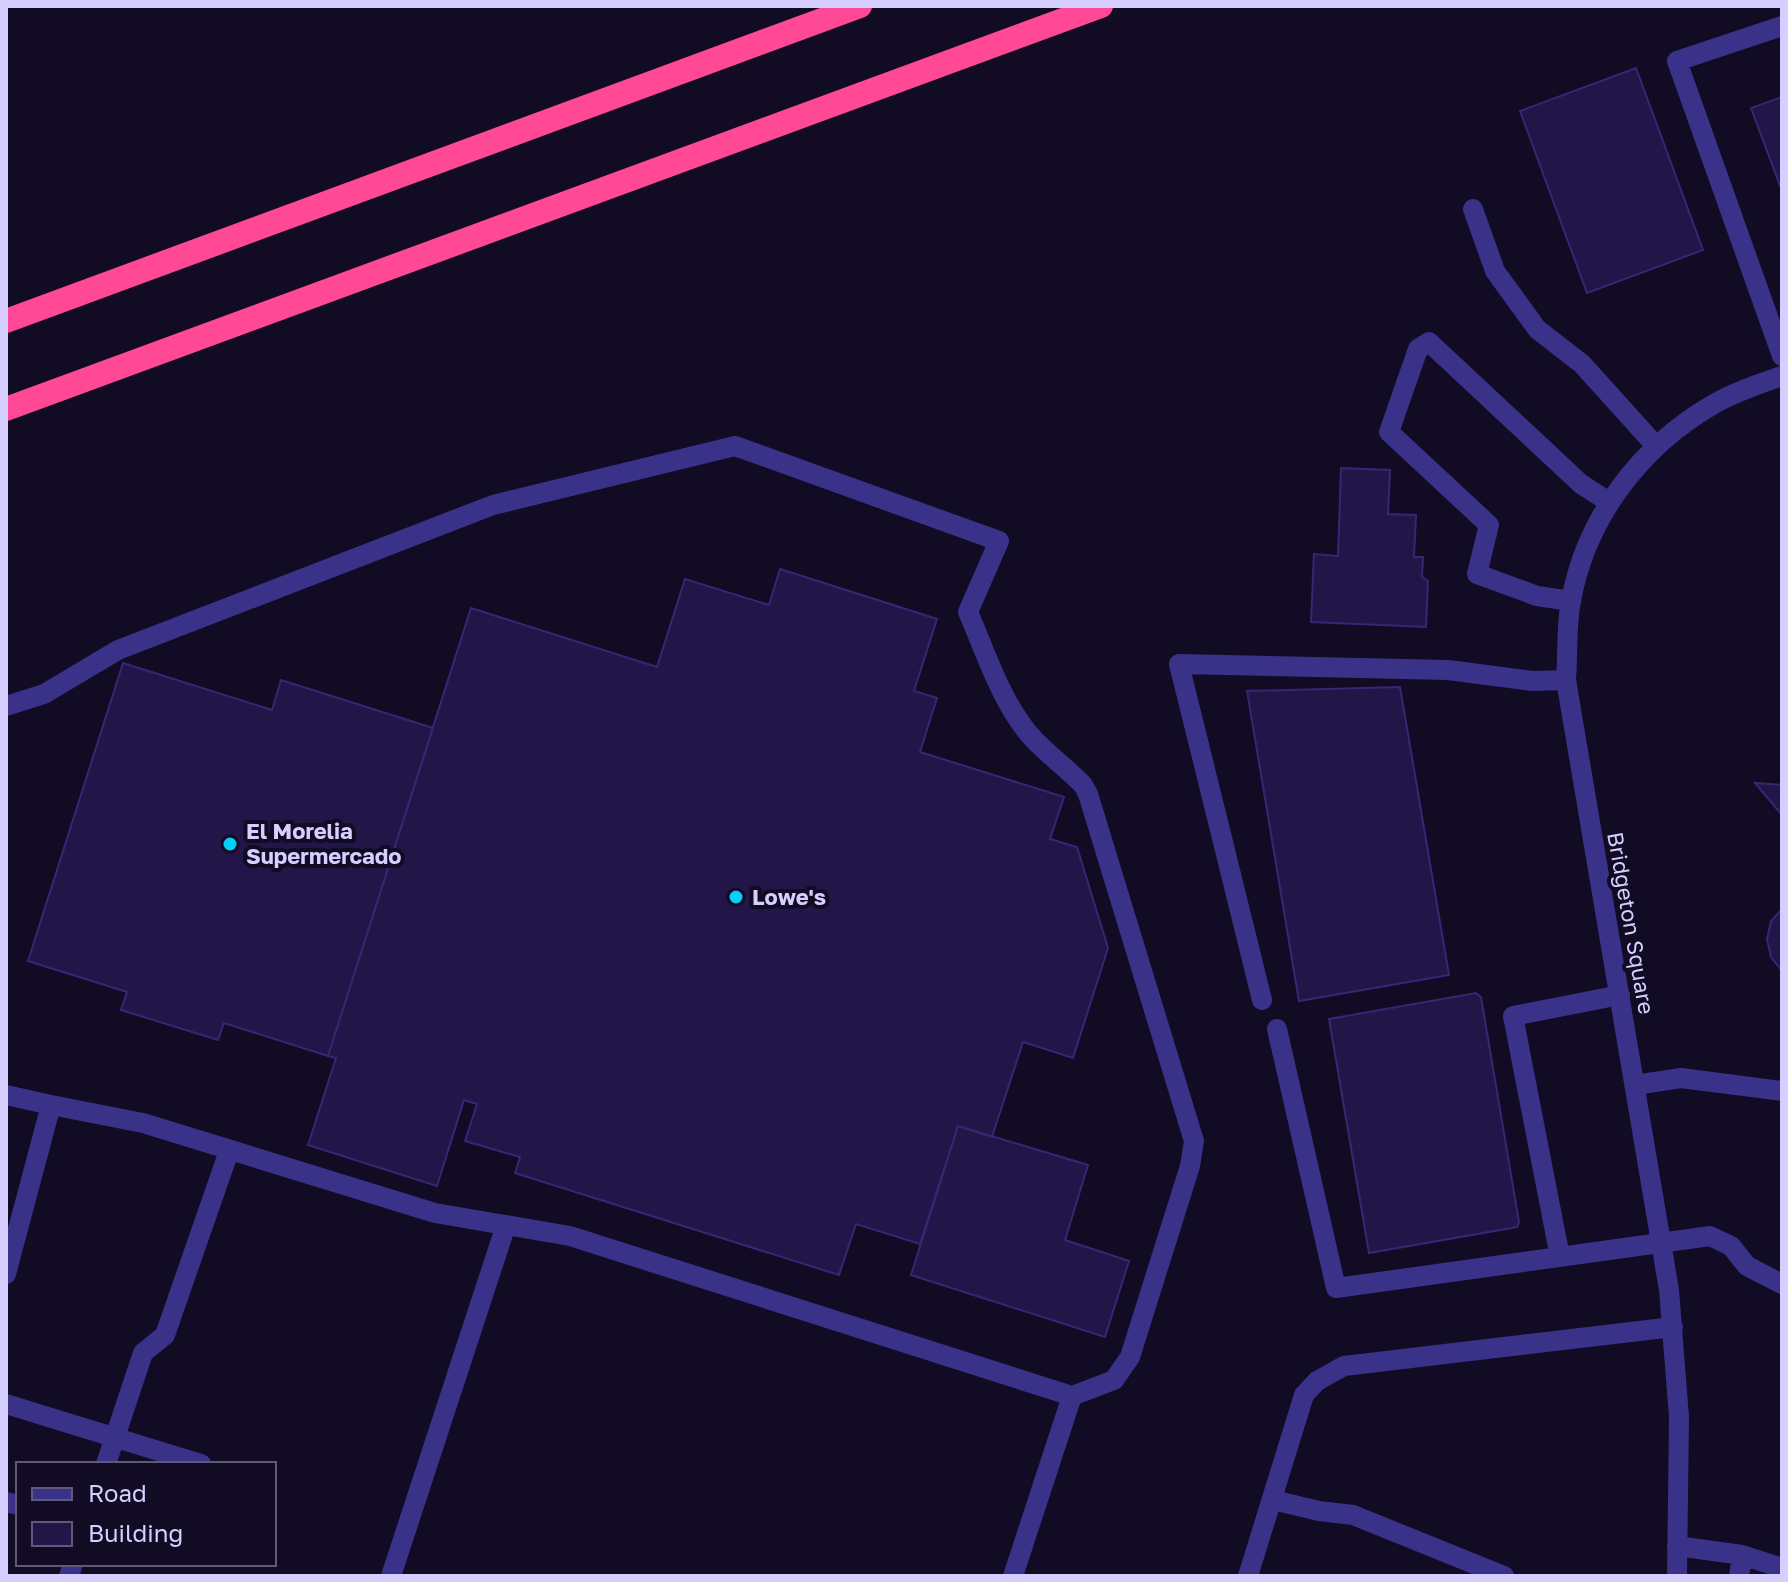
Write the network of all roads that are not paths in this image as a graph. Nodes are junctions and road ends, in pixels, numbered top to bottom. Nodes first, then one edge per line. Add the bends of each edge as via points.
1 (860, 6) edge
2 (1101, 6) edge
3 (1782, 26) edge
4 (1473, 209) dead end
5 (6, 321) edge
6 (1782, 356) edge
7 (1782, 376) edge
8 (6, 409) edge
9 (1656, 446) junction
10 (1609, 502) junction
11 (1571, 601) junction
12 (1566, 680) junction
13 (6, 706) edge
14 (1620, 995) junction
15 (1262, 1000) dead end
16 (1277, 1029) dead end
17 (1635, 1085) junction
18 (1782, 1091) edge
19 (6, 1095) edge
20 (51, 1105) junction
21 (229, 1151) junction
22 (506, 1225) junction
23 (1662, 1242) junction
24 (1560, 1257) junction
25 (6, 1274) edge
26 (1782, 1284) edge
27 (1673, 1327) junction
28 (1072, 1396) junction
29 (6, 1404) edge
30 (115, 1437) junction
31 (107, 1462) edge
32 (195, 1462) edge
33 (1273, 1500) junction
34 (1677, 1546) junction
35 (1742, 1555) junction
36 (1782, 1568) edge
37 (391, 1576) edge
38 (1013, 1576) edge
39 (1248, 1576) edge
40 (1504, 1576) edge
41 (1677, 1576) edge
42 (1739, 1576) edge

1 - 5 highway
2 - 8 highway
3 - 6 street via 1677,61
4 - 9 street via 1495,271 1537,329 1582,364
7 - 9 street, Bridgeton Square via 1715,403
9 - 10 street, Bridgeton Square
10 - 11 street, Bridgeton Square via 1587,547
10 - 11 street via 1581,484 1429,342 1418,349 1389,432 1489,525 1477,574 1537,596
11 - 12 street, Bridgeton Square
12 - 14 street, Bridgeton Square
12 - 15 street via 1448,670 1179,664
13 - 28 street via 44,694 118,650 493,505 735,446 999,541 968,612 1019,720 1088,794 1194,1141 1130,1357 1114,1380
14 - 17 street, Bridgeton Square
14 - 24 street via 1513,1016
16 - 24 street via 1336,1288
17 - 18 street via 1681,1078
17 - 23 street, Bridgeton Square
19 - 20 street
20 - 21 street via 143,1123
20 - 25 street
21 - 22 street via 421,1210
21 - 30 street via 165,1335 143,1353
22 - 28 street via 570,1236
22 - 37 street
23 - 24 street
23 - 26 street via 1710,1236 1731,1246 1747,1266
23 - 27 street, Bridgeton Square
27 - 33 street via 1344,1366 1304,1395
27 - 34 street, Bridgeton Square via 1680,1455
28 - 38 street
29 - 30 street
30 - 31 street
30 - 32 street
33 - 39 street
33 - 40 street via 1353,1515
34 - 35 street
34 - 41 street, Bridgeton Square
35 - 36 street
35 - 42 street

